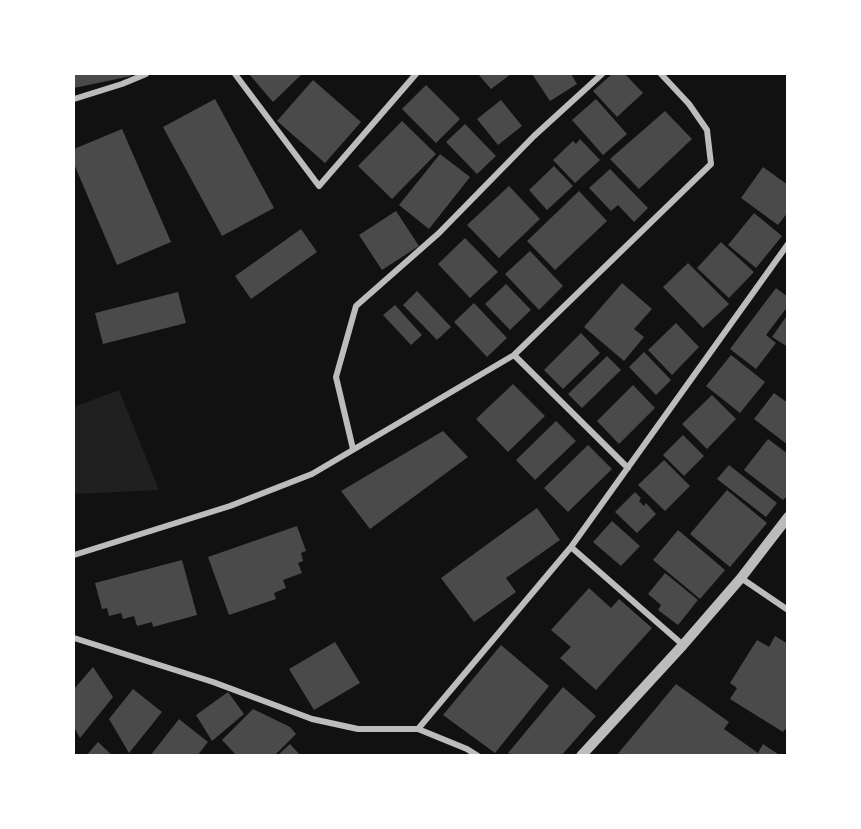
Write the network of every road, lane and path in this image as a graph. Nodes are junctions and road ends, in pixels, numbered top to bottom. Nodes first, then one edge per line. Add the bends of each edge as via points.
1 (146, 74) edge
2 (235, 74) edge
3 (416, 74) edge
4 (602, 74) edge
5 (661, 74) edge
6 (74, 99) edge
7 (788, 244) edge
8 (514, 355) junction
9 (353, 449) junction
10 (628, 468) junction
11 (788, 517) edge
12 (571, 547) junction
13 (74, 555) edge
14 (741, 578) junction
15 (788, 610) edge
16 (74, 638) edge
17 (683, 645) junction
18 (418, 729) junction
19 (478, 756) edge
20 (581, 756) edge

1 - 6 street
2 - 3 street via 319,186
4 - 9 street via 534,136 439,233 356,306 336,377
5 - 8 street via 708,130 711,164
7 - 10 street
8 - 9 street
8 - 10 street
9 - 13 street via 312,474 230,506
10 - 12 street
11 - 14 street
12 - 17 street
12 - 18 street
14 - 15 street
14 - 17 street
16 - 18 street via 213,682 312,719 358,729
17 - 20 street
18 - 19 street

